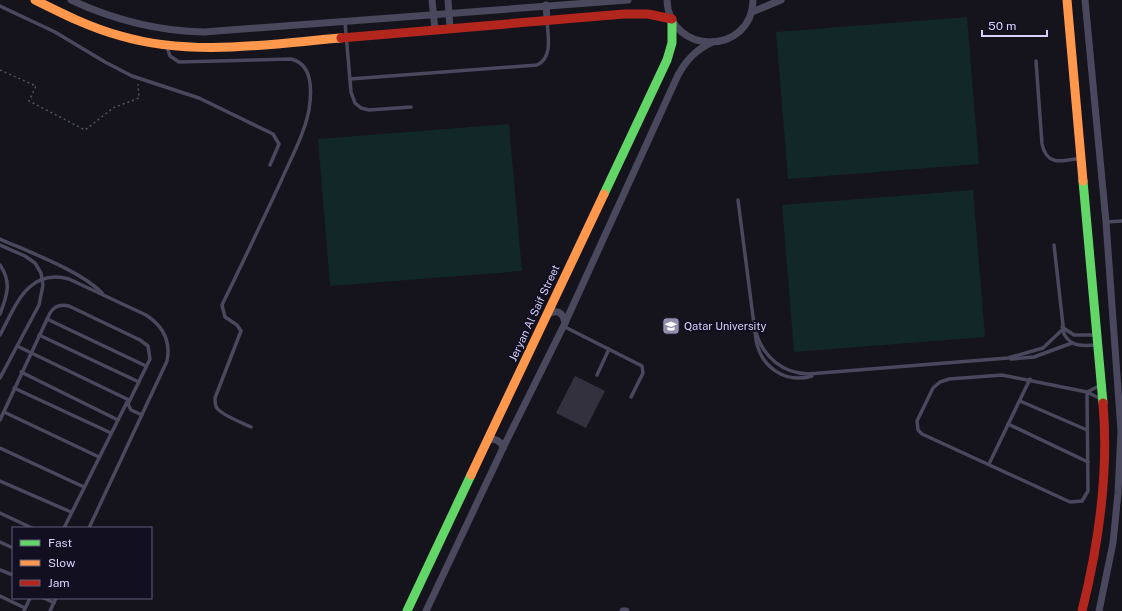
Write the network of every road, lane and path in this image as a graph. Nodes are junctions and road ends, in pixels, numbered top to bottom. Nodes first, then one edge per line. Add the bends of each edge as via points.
1 (35, 0) edge
2 (71, 0) edge
3 (432, 0) edge
4 (448, 0) edge
5 (628, 0) edge
6 (667, 0) edge
7 (753, 0) edge
8 (781, 0) edge
9 (1067, 0) edge
10 (1085, 0) edge
11 (546, 5) junction
12 (0, 6) edge
13 (752, 12) junction
14 (449, 13) junction
15 (433, 15) junction
16 (547, 20) junction
17 (672, 20) junction
18 (345, 22) junction
19 (450, 28) junction
20 (158, 29) junction
21 (435, 30) junction
22 (346, 37) junction
23 (712, 42) junction
24 (156, 44) junction
25 (167, 46) junction
26 (1036, 61) dead end
27 (0, 70) edge
28 (138, 78) junction
29 (350, 79) junction
30 (411, 107) dead end
31 (1082, 158) junction
32 (270, 165) dead end
33 (738, 200) dead end
34 (1122, 220) edge
35 (1106, 222) junction
36 (0, 239) edge
37 (0, 245) edge
38 (1054, 245) dead end
39 (0, 265) edge
40 (42, 279) junction
41 (104, 295) junction
42 (0, 314) edge
43 (546, 315) junction
44 (47, 319) junction
45 (564, 325) junction
46 (1062, 328) junction
47 (756, 333) junction
48 (0, 334) edge
49 (39, 335) junction
50 (1095, 335) junction
51 (1072, 343) junction
52 (1096, 345) junction
53 (17, 346) junction
54 (609, 349) junction
55 (31, 353) junction
56 (1008, 358) junction
57 (146, 366) junction
58 (21, 372) junction
59 (816, 374) junction
60 (597, 375) dead end
61 (0, 378) edge
62 (1030, 379) junction
63 (139, 382) junction
64 (1101, 386) junction
65 (14, 388) junction
66 (1087, 392) junction
67 (631, 397) dead end
68 (1102, 399) junction
69 (129, 400) junction
70 (1020, 401) junction
71 (4, 412) junction
72 (142, 415) junction
73 (0, 420) edge
74 (118, 420) junction
75 (1008, 424) junction
76 (251, 427) dead end
77 (1087, 430) junction
78 (111, 433) junction
79 (487, 440) junction
80 (0, 448) edge
81 (503, 448) junction
82 (99, 457) junction
83 (1088, 462) junction
84 (989, 464) junction
85 (0, 481) edge
86 (84, 487) junction
87 (71, 512) junction
88 (0, 513) edge
89 (30, 527) edge
90 (64, 527) edge
91 (89, 527) edge
92 (0, 542) edge
93 (12, 548) edge
94 (0, 570) edge
95 (12, 575) edge
96 (0, 596) edge
97 (30, 599) edge
98 (46, 599) edge
99 (56, 599) edge
100 (54, 603) junction
101 (24, 610) edge
102 (50, 611) edge
103 (407, 611) edge
104 (426, 611) edge
105 (623, 611) edge
106 (626, 611) edge
107 (1082, 611) edge
108 (1099, 611) edge

1 - 24 street via 91,26
2 - 20 street via 120,20
3 - 15 street
4 - 14 street
5 - 11 street
6 - 17 street
7 - 13 street
8 - 13 street
9 - 31 street
10 - 35 street
11 - 14 street
11 - 16 street
12 - 28 lane via 55,32 104,62
13 - 23 street via 745,25 734,35
14 - 15 street
14 - 19 street
15 - 18 street
15 - 21 street
16 - 17 street via 636,13
16 - 19 street
16 - 29 lane via 547,54 544,61 538,65
17 - 23 street via 692,39
17 - 43 street, Jeryan Al Saif Street via 672,43 667,60
18 - 20 street via 204,32
18 - 22 lane
19 - 21 street
20 - 24 street
21 - 22 street
22 - 25 street via 220,48
22 - 29 lane
23 - 45 street via 698,49 678,75
24 - 25 street
25 - 76 lane via 170,56 178,62 232,62 284,58 301,63 308,75 310,100 299,140 222,305 225,317 237,325 241,332 215,398 216,408
26 - 31 lane via 1044,153 1057,162
27 - 28 path via 36,86 29,101 85,130 113,108 139,98
28 - 32 lane via 199,98 274,134 279,144
29 - 30 lane via 353,99 361,108 369,110
31 - 50 street
33 - 47 lane
34 - 35 lane
35 - 108 street via 1121,453 1113,543
36 - 41 lane via 78,275
37 - 40 lane via 30,259 39,267
38 - 46 lane
39 - 42 lane via 6,275 8,288
40 - 41 lane via 62,277
40 - 48 lane via 26,290
40 - 53 lane via 41,298
41 - 72 lane via 152,319 162,328 167,341 167,361
43 - 45 street via 558,311 563,316
43 - 79 street, Jeryan Al Saif Street
44 - 49 lane
44 - 57 lane
44 - 57 lane via 52,310 65,305 143,341 150,353
45 - 54 lane
45 - 81 street
46 - 50 lane via 1074,335
46 - 51 lane via 1066,338
46 - 56 lane via 1043,348
47 - 59 lane via 767,354 778,365 800,374
47 - 59 lane via 759,353 772,369 784,376 797,378
49 - 55 lane
49 - 63 lane
50 - 52 street
51 - 52 lane via 1080,346
51 - 56 lane via 1034,357
52 - 64 street
53 - 55 lane
53 - 61 lane
54 - 60 lane
54 - 67 lane via 640,364 643,368
55 - 58 lane
55 - 69 lane
56 - 59 lane
57 - 63 lane
58 - 65 lane
58 - 74 lane
62 - 66 lane
62 - 70 lane
62 - 84 lane via 1002,375 945,380 933,388 920,414 916,424 922,434
63 - 69 lane
64 - 66 lane
64 - 68 street
65 - 71 lane
65 - 78 lane
66 - 68 lane
66 - 77 lane
68 - 107 street via 1102,492 1097,540
69 - 72 lane via 130,409
69 - 74 lane
70 - 75 lane
70 - 77 lane
71 - 73 lane
71 - 82 lane
72 - 91 lane
74 - 78 lane
75 - 83 lane
75 - 84 lane
77 - 83 lane
78 - 82 lane
79 - 81 street via 499,441
79 - 103 street, Jeryan Al Saif Street
80 - 86 lane
81 - 104 street
82 - 86 lane
83 - 84 lane via 1087,495 1082,501 1074,503
85 - 87 lane
86 - 87 lane
87 - 90 lane
88 - 89 lane
92 - 93 lane
94 - 95 lane
96 - 101 lane
97 - 101 lane
98 - 100 lane
99 - 100 lane
100 - 102 lane
105 - 106 street

